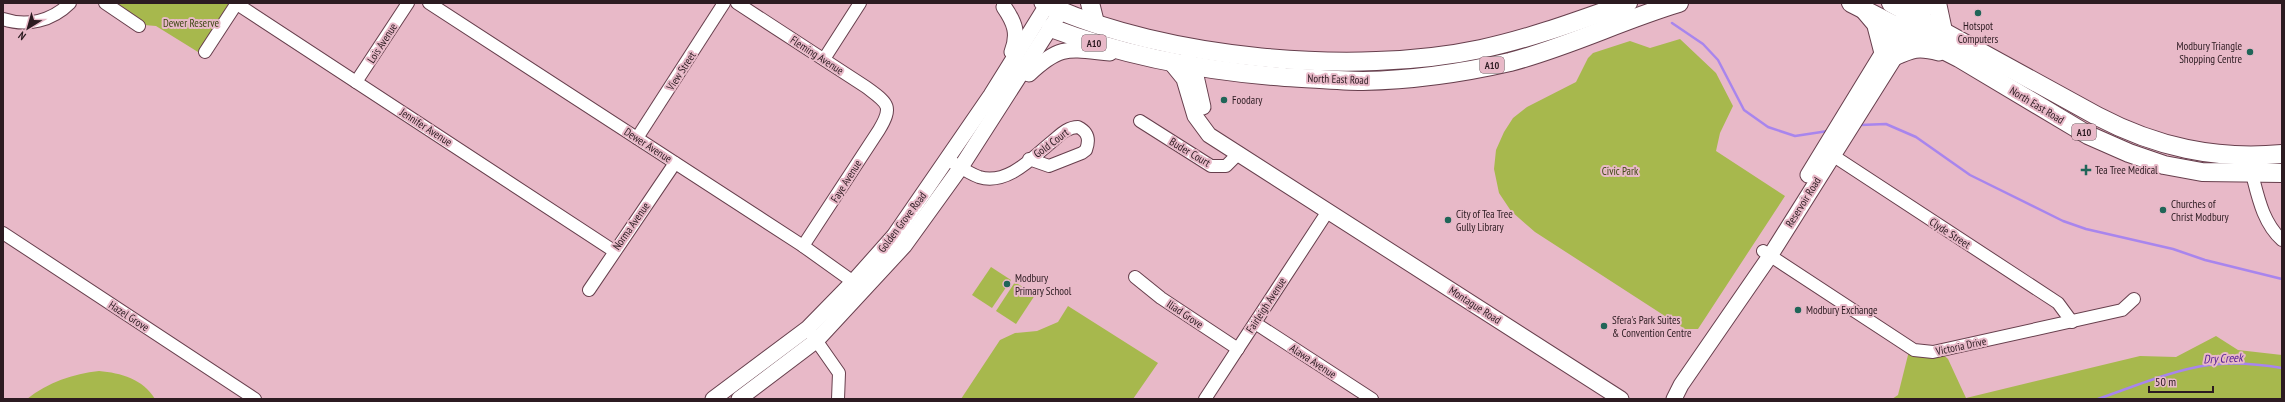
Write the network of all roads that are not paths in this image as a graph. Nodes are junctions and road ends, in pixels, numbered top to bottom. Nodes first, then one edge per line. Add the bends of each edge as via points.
1 (70, 3) edge
2 (105, 3) edge
3 (237, 3) edge
4 (408, 3) edge
5 (429, 3) edge
6 (724, 3) edge
7 (737, 3) edge
8 (860, 3) edge
9 (1090, 3) edge
10 (1628, 3) edge
11 (1679, 3) edge
12 (1890, 3) edge
13 (1929, 3) edge
14 (1937, 3) edge
15 (1001, 5) edge
16 (1856, 5) edge
17 (1050, 6) edge
18 (1641, 7) edge
19 (3, 18) edge
20 (1909, 18) edge
21 (1095, 23) junction
22 (1044, 25) junction
23 (139, 26) dead end
24 (1943, 30) junction
25 (1132, 35) junction
26 (204, 52) dead end
27 (1888, 55) junction
28 (1137, 56) junction
29 (1959, 58) junction
30 (824, 59) junction
31 (1333, 61) junction
32 (1171, 63) junction
33 (1194, 67) junction
34 (1001, 79) junction
35 (1332, 80) junction
36 (356, 82) junction
37 (1011, 92) junction
38 (888, 114) joint
39 (1140, 121) dead end
40 (637, 138) junction
41 (2173, 147) junction
42 (1239, 152) junction
43 (1828, 152) junction
44 (2282, 154) edge
45 (2250, 156) junction
46 (947, 159) junction
47 (1030, 159) dead end
48 (675, 163) junction
49 (961, 168) junction
50 (2222, 173) junction
51 (2282, 173) edge
52 (2252, 174) junction
53 (1328, 211) junction
54 (3, 233) edge
55 (2282, 240) edge
56 (803, 246) junction
57 (614, 251) junction
58 (1766, 254) junction
59 (1135, 277) dead end
60 (859, 286) junction
61 (588, 290) dead end
62 (2134, 299) dead end
63 (2072, 322) junction
64 (1255, 323) junction
65 (808, 328) junction
66 (1714, 337) junction
67 (817, 340) junction
68 (1238, 349) junction
69 (255, 399) edge
70 (713, 399) edge
71 (739, 399) edge
72 (838, 399) edge
73 (1205, 399) edge
74 (1372, 399) edge
75 (1606, 399) edge
76 (1622, 399) edge
77 (1666, 399) edge
78 (1674, 399) edge
79 (1681, 399) edge

1 - 19 street via 57,14 32,23
2 - 23 street
3 - 26 street
3 - 36 street, Jennifer Avenue
4 - 36 street, Lois Avenue
5 - 40 street, Dewer Avenue
6 - 40 street, View Street
7 - 30 street, Fleming Avenue
8 - 30 street
9 - 21 highway
10 - 31 highway, North East Road / A10 via 1547,32 1480,49 1418,58
11 - 18 highway, North East Road / A10
12 - 20 highway, North East Road / A10
13 - 20 main road, Reservoir Road
14 - 24 highway
15 - 22 main road, North East Road / A10
15 - 34 main road via 1011,17 1017,35
16 - 20 highway, North East Road / A10
16 - 27 highway via 1876,24
17 - 21 highway, North East Road / A10
17 - 22 main road, Golden Grove Road
18 - 35 highway, North East Road / A10 via 1573,42 1510,62 1418,77 1363,81
20 - 24 highway, North East Road / A10
20 - 27 main road, Reservoir Road
20 - 29 highway, North East Road / A10
21 - 25 highway, North East Road / A10
22 - 28 highway, North East Road / A10
22 - 34 main road, Golden Grove Road
22 - 37 main road, Golden Grove Road
24 - 41 highway, North East Road / A10 via 2104,120
25 - 31 highway, North East Road / A10 via 1226,52
25 - 33 main road via 1182,55
27 - 29 main road via 1922,48
27 - 43 main road, Reservoir Road
28 - 32 highway, North East Road / A10
28 - 37 main road via 1080,50 1063,51 1050,55
29 - 50 highway, North East Road / A10 via 2088,135 2129,153 2164,165
30 - 38 street, Fleming Avenue via 884,101 888,106
31 - 35 highway
32 - 33 highway, North East Road / A10
32 - 42 main road, Montague Road via 1186,83 1192,108 1201,126 1215,139
33 - 35 highway, North East Road / A10
33 - 42 main road, Montague Road via 1204,111 1216,129
34 - 46 main road, Golden Grove Road
36 - 57 street, Jennifer Avenue
37 - 49 main road, Golden Grove Road
38 - 56 street, Faye Avenue
39 - 42 street, Buder Court via 1211,166 1226,166
40 - 48 street, Dewer Avenue
41 - 45 highway, North East Road / A10
41 - 50 highway via 2174,156
42 - 53 main road, Montague Road
43 - 58 main road, Reservoir Road
43 - 63 street, Clyde Street via 2058,304
44 - 45 highway, North East Road / A10
45 - 52 highway
46 - 49 street, Gold Court
46 - 60 main road, Golden Grove Road
47 - 49 street, Gold Court via 1001,178 981,178
48 - 56 street, Dewer Avenue
48 - 57 street, Norma Avenue
49 - 60 main road, Golden Grove Road via 903,247
50 - 52 highway, North East Road / A10
51 - 52 highway, North East Road / A10
52 - 55 street via 2263,212 2274,232
53 - 64 street, Fairleigh Avenue
53 - 75 main road, Montague Road via 1357,235 1455,303
53 - 76 main road, Montague Road
54 - 69 street, Hazel Grove
56 - 60 street, Dewer Avenue
57 - 61 street, Norma Avenue
58 - 63 street, Victoria Drive via 1914,350 1921,352 1933,352
58 - 66 main road, Reservoir Road
58 - 77 main road, Reservoir Road via 1689,359
59 - 68 street, Iliad Grove via 1161,298
60 - 65 main road, Golden Grove Road
60 - 67 main road, Golden Grove Road
62 - 63 street, Victoria Drive via 2122,310
64 - 68 street, Fairleigh Avenue
64 - 74 street, Alawa Avenue
65 - 67 street
65 - 70 main road, Golden Grove Road
66 - 78 main road, Reservoir Road
66 - 79 main road via 1689,379
67 - 71 main road, Golden Grove Road
67 - 72 street via 839,373
68 - 73 street, Fairleigh Avenue

